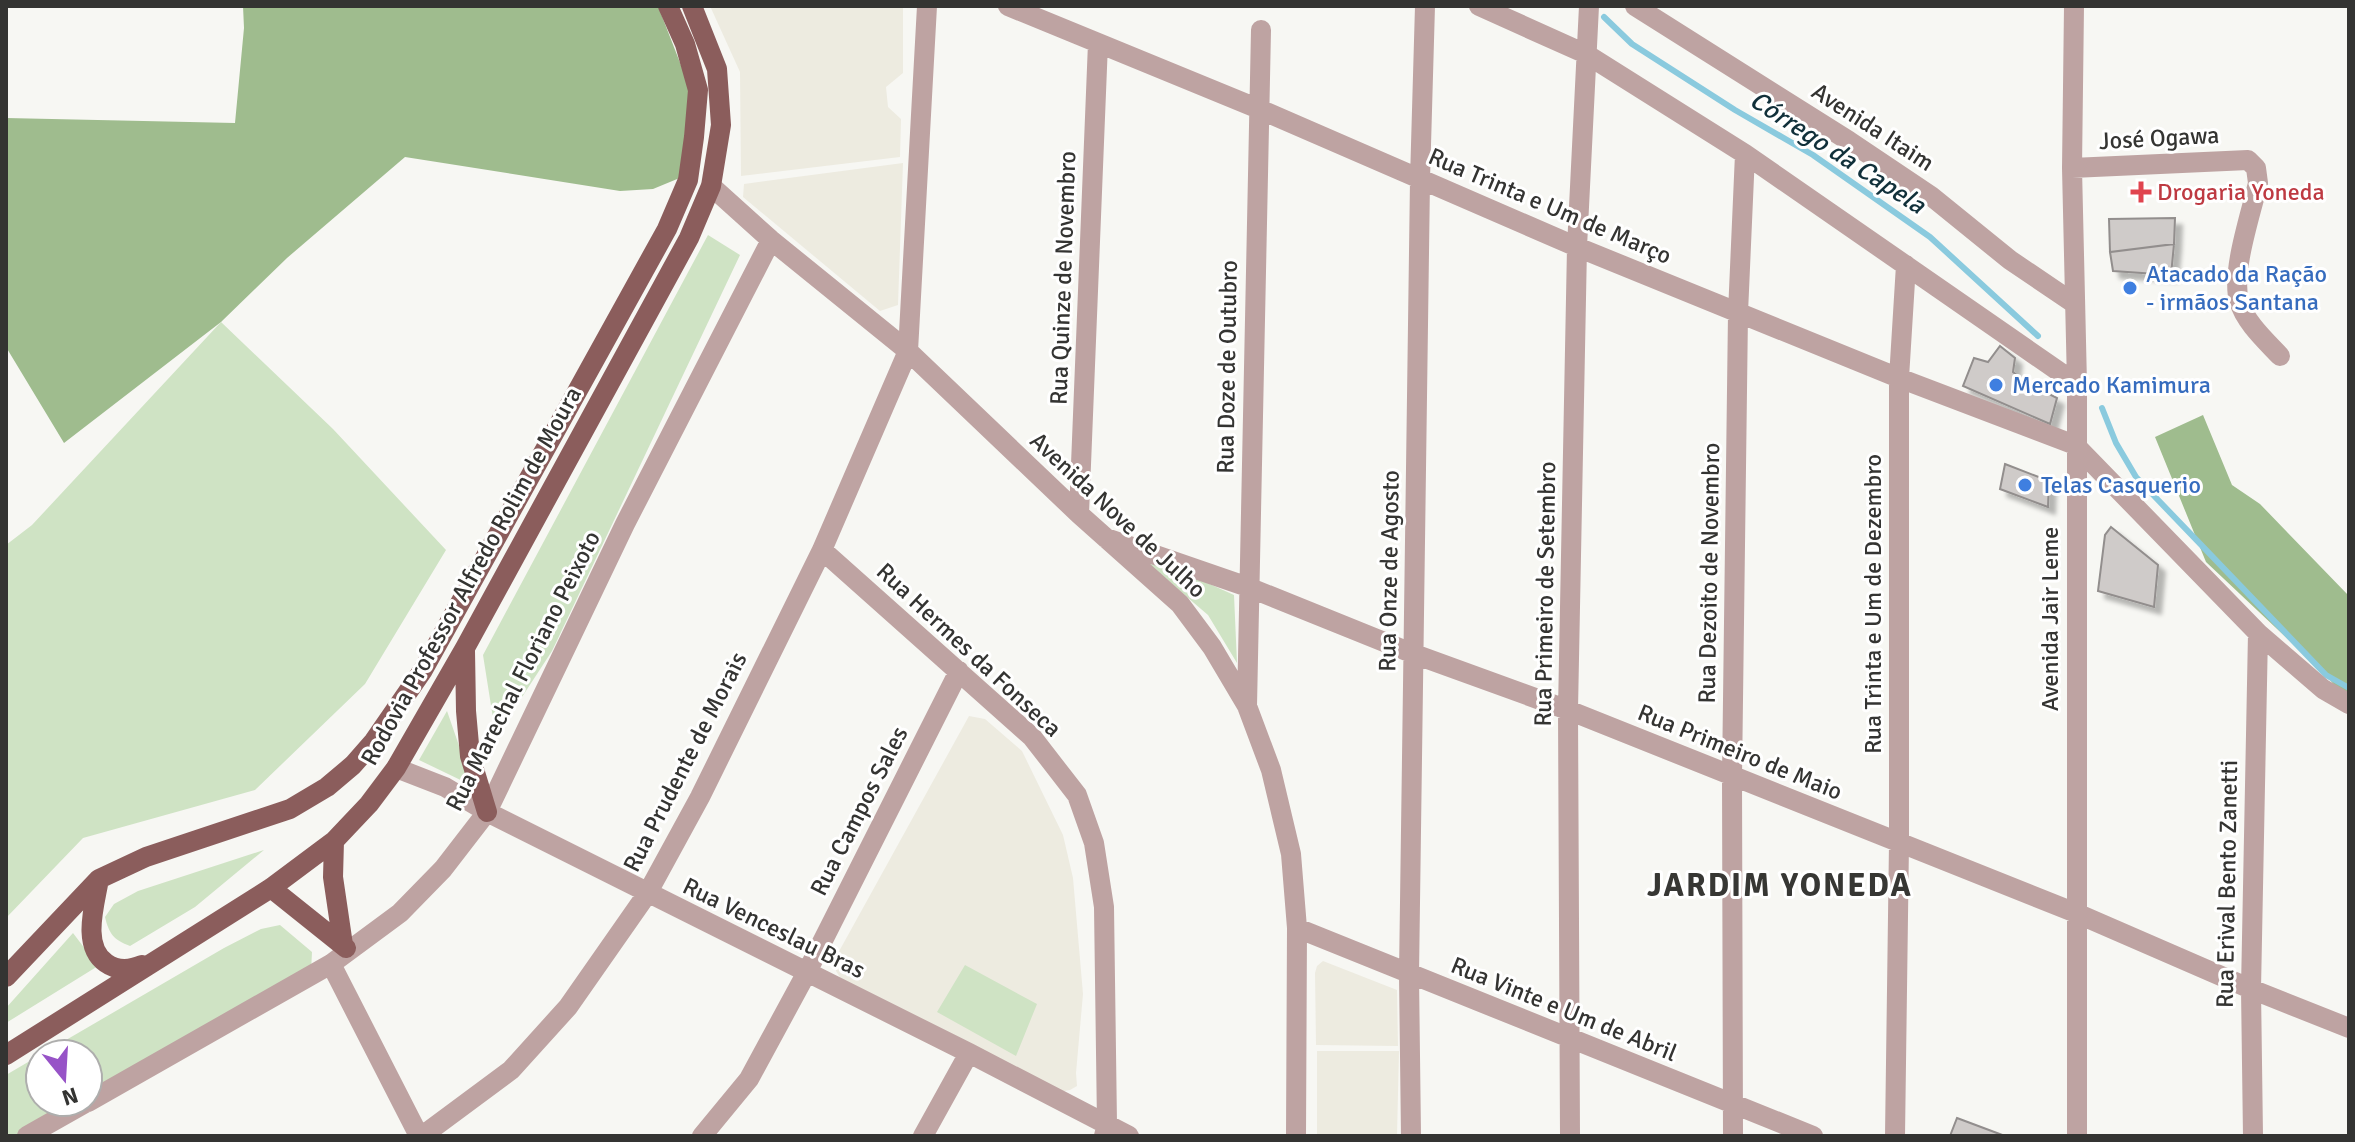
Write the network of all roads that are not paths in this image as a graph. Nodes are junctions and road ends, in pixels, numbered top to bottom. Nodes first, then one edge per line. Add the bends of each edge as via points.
1 (668, 6) edge
2 (692, 6) edge
3 (927, 6) edge
4 (1008, 6) edge
5 (1425, 6) edge
6 (1479, 6) edge
7 (1589, 6) edge
8 (1635, 6) edge
9 (2074, 6) edge
10 (1261, 30) dead end
11 (1098, 43) junction
12 (1586, 54) junction
13 (1259, 109) junction
14 (1745, 154) junction
15 (2072, 168) junction
16 (1420, 180) junction
17 (711, 186) junction
18 (771, 240) junction
19 (1577, 247) junction
20 (1906, 265) junction
21 (2075, 304) junction
22 (1738, 313) junction
23 (908, 351) junction
24 (2280, 356) dead end
25 (1899, 378) junction
26 (2077, 384) junction
27 (2075, 445) junction
28 (1079, 514) junction
29 (1106, 538) junction
30 (822, 550) junction
31 (1248, 587) junction
32 (2258, 633) junction
33 (465, 648) junction
34 (1414, 654) junction
35 (959, 671) junction
36 (2349, 704) edge
37 (1247, 706) junction
38 (1568, 710) junction
39 (396, 768) junction
40 (1732, 777) junction
41 (487, 812) junction
42 (334, 841) junction
43 (1899, 843) junction
44 (99, 879) junction
45 (271, 888) junction
46 (647, 894) junction
47 (2076, 913) junction
48 (1297, 928) junction
49 (341, 954) junction
50 (155, 961) junction
51 (807, 972) junction
52 (1409, 975) junction
53 (6, 977) edge
54 (2251, 989) junction
55 (2349, 1028) edge
56 (1570, 1038) junction
57 (969, 1053) junction
58 (6, 1055) edge
59 (104, 1093) edge
60 (1733, 1104) junction
61 (59, 1118) edge
62 (1105, 1130) edge
63 (27, 1136) edge
64 (420, 1136) edge
65 (702, 1136) edge
66 (923, 1136) edge
67 (1129, 1136) edge
68 (1296, 1136) edge
69 (1411, 1136) edge
70 (1570, 1136) edge
71 (1733, 1136) edge
72 (1813, 1136) edge
73 (1895, 1136) edge
74 (2077, 1136) edge
75 (2253, 1136) edge

1 - 44 main road, Rodovia Professor Alfredo Rolim de Moura via 698,90 688,180 667,229 423,670 374,741 327,787 290,809 146,857
2 - 17 main road, Rodovia Professor Alfredo Rolim de Moura via 717,69 721,125
3 - 23 street
4 - 11 street, Rua Trinta e Um de Março
5 - 16 street, Rua Onze de Agosto
6 - 12 street
7 - 12 street, Rua Primeiro de Setembro
8 - 21 street, Avenida Itaim via 1931,196
9 - 15 street, Avenida Jair Leme
10 - 13 street, Rua Doze de Outubro
11 - 13 street, Rua Trinta e Um de Março
11 - 28 street, Rua Quinze de Novembro
12 - 14 street
12 - 19 street, Rua Primeiro de Setembro
13 - 16 street, Rua Trinta e Um de Março
13 - 31 street, Rua Doze de Outubro
14 - 20 street
14 - 22 street, Rua Dezoito de Novembro
15 - 21 street, Avenida Jair Leme
15 - 24 street, José Ogawa via 2248,160 2256,168 2258,183 2236,278 2239,302
16 - 19 street, Rua Trinta e Um de Março
16 - 34 street, Rua Onze de Agosto
17 - 18 street, Avenida Nove de Julho
17 - 33 main road, Rodovia Professor Alfredo Rolim de Moura via 689,238
18 - 23 street, Avenida Nove de Julho
18 - 41 street, Rua Marechal Floriano Peixoto via 625,524
19 - 22 street, Rua Trinta e Um de Março
19 - 38 street, Rua Primeiro de Setembro
20 - 25 street, Rua Trinta e Um de Dezembro
20 - 26 street
21 - 26 street, Avenida Jair Leme
22 - 25 street, Rua Trinta e Um de Março
22 - 40 street, Rua Dezoito de Novembro
23 - 28 street, Avenida Nove de Julho
23 - 30 street, Rua Prudente de Morais
25 - 27 street, Rua Trinta e Um de Março
25 - 43 street, Rua Trinta e Um de Dezembro
26 - 27 street, Avenida Jair Leme
27 - 32 street
27 - 47 street, Avenida Jair Leme
28 - 29 street, Avenida Nove de Julho
29 - 31 street, Rua Primeiro de Maio
29 - 37 street, Avenida Nove de Julho via 1180,604
30 - 35 street, Rua Hermes da Fonseca
30 - 46 street, Rua Prudente de Morais
31 - 34 street, Rua Primeiro de Maio
31 - 37 street, Rua Doze de Outubro
32 - 36 street via 2323,689
32 - 54 street, Rua Erival Bento Zanetti
33 - 39 main road, Rodovia Professor Alfredo Rolim de Moura
33 - 41 main road via 470,756
34 - 38 street, Rua Primeiro de Maio
34 - 52 street, Rua Onze de Agosto
35 - 51 street, Rua Campos Sales
35 - 62 street, Rua Hermes da Fonseca via 1032,737 1077,795 1094,843 1104,907
37 - 48 street, Avenida Nove de Julho via 1271,770 1291,854
38 - 40 street, Rua Primeiro de Maio
38 - 56 street, Rua Primeiro de Setembro
39 - 41 street, Rua Venceslau Bras via 445,787
39 - 42 main road, Rodovia Professor Alfredo Rolim de Moura
40 - 43 street, Rua Primeiro de Maio
40 - 60 street, Rua Dezoito de Novembro
41 - 46 street, Rua Venceslau Bras
41 - 49 street, Rua Marechal Floriano Peixoto via 400,913
42 - 45 main road, Rodovia Professor Alfredo Rolim de Moura
42 - 49 main road
43 - 47 street, Rua Primeiro de Maio
43 - 73 street, Rua Trinta e Um de Dezembro
44 - 50 main road via 92,921 98,958 131,969
44 - 53 main road, Rodovia Professor Alfredo Rolim de Moura
45 - 49 main road
45 - 50 main road, Rodovia Professor Alfredo Rolim de Moura
46 - 51 street, Rua Venceslau Bras
46 - 64 street, Rua Prudente de Morais via 568,1007 511,1070
47 - 54 street, Rua Primeiro de Maio
47 - 74 street, Avenida Jair Leme
48 - 52 street, Rua Vinte e Um de Abril
48 - 68 street, Avenida Nove de Julho
49 - 59 street, Rua Marechal Floriano Peixoto
49 - 64 street
50 - 58 main road, Rodovia Professor Alfredo Rolim de Moura
51 - 57 street, Rua Venceslau Bras
51 - 65 street, Rua Campos Sales via 749,1079
52 - 56 street, Rua Vinte e Um de Abril
52 - 69 street, Rua Onze de Agosto
54 - 55 street, Rua Primeiro de Maio
54 - 75 street, Rua Erival Bento Zanetti
56 - 60 street, Rua Vinte e Um de Abril
56 - 70 street, Rua Primeiro de Setembro
57 - 62 street, Rua Venceslau Bras
57 - 66 street
60 - 71 street, Rua Dezoito de Novembro
60 - 72 street, Rua Vinte e Um de Abril
61 - 63 street, Rua Marechal Floriano Peixoto
62 - 67 street, Rua Venceslau Bras

